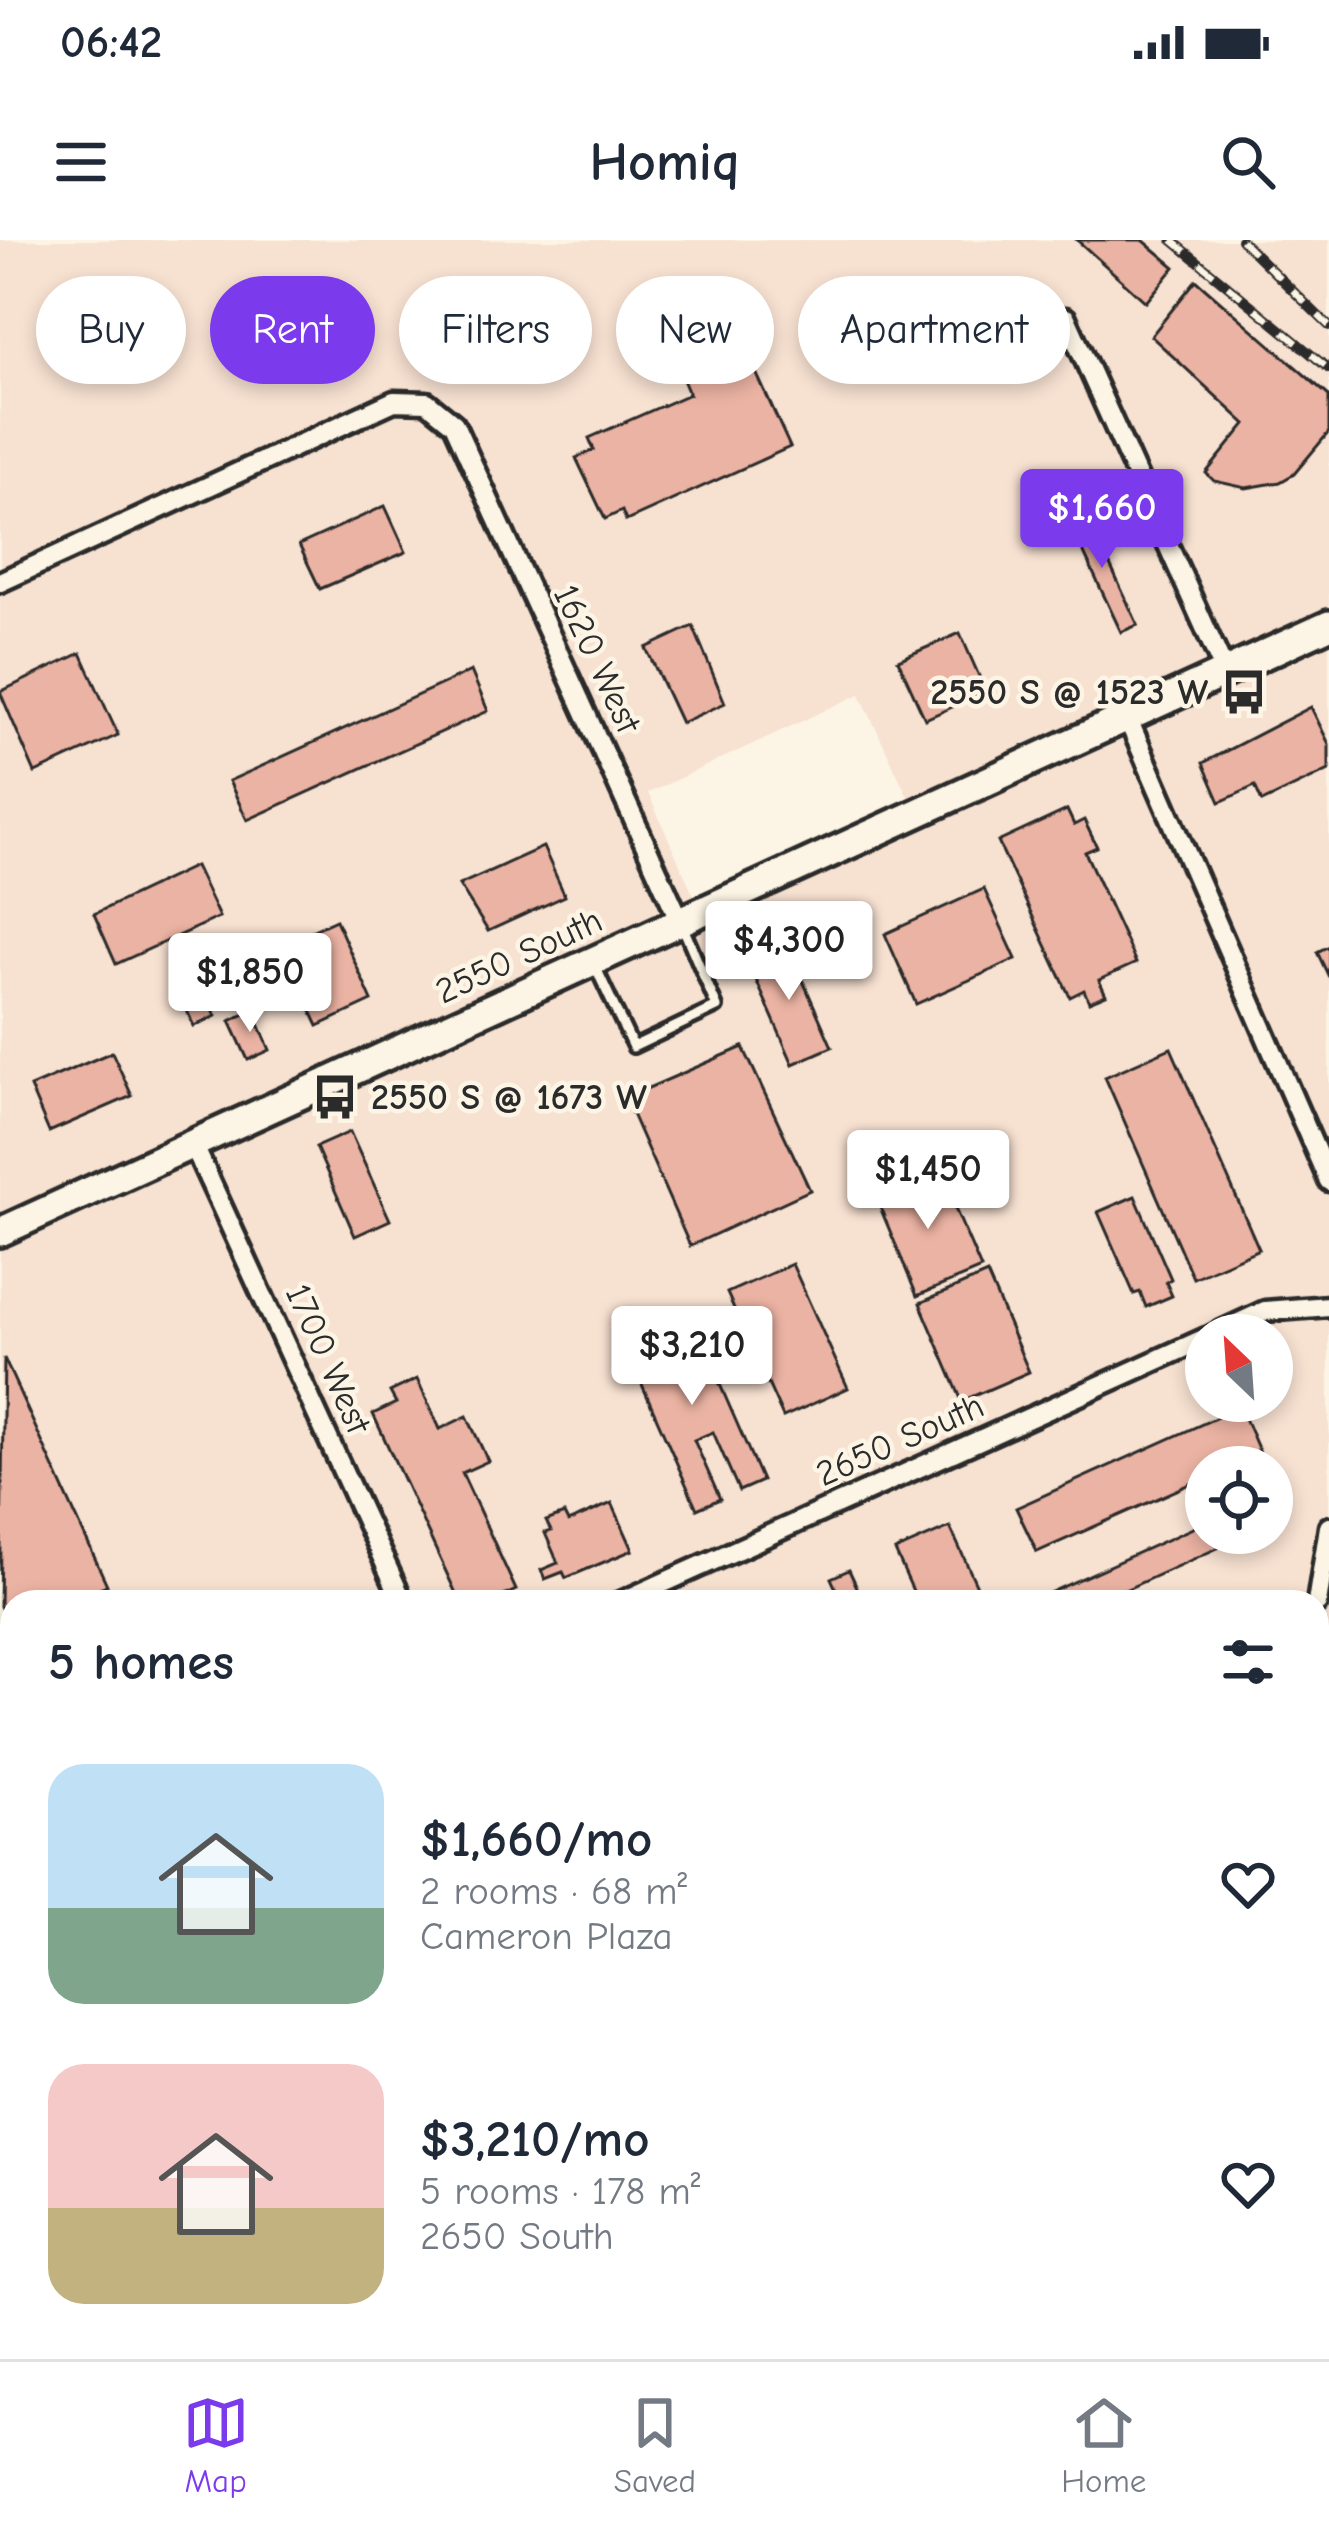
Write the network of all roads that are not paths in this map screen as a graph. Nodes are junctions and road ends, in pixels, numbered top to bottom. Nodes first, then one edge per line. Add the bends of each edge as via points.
1 (1070, 327) edge
2 (0, 582) edge
3 (1329, 625) edge
4 (1226, 672) junction
5 (1126, 717) junction
6 (680, 921) junction
7 (592, 961) junction
8 (193, 1144) junction
9 (1328, 1177) edge
10 (0, 1232) edge
11 (1329, 1306) edge
12 (1259, 1314) edge
13 (1185, 1348) edge
14 (1329, 1527) edge
15 (397, 1590) edge
16 (648, 1590) edge
17 (1319, 1590) edge

1 - 4 street
2 - 6 street, 1620 West via 394,401 427,402 454,424
3 - 4 main road, 2550 South
4 - 5 main road, 2550 South
5 - 6 main road, 2550 South
5 - 9 street
6 - 7 main road, 2550 South
6 - 7 lane via 717,1007 654,1037 633,1046
7 - 8 main road, 2550 South
8 - 10 main road, 2550 South
8 - 15 street, 1700 West
11 - 12 street, 2650 South
13 - 16 street, 2650 South
14 - 17 street

